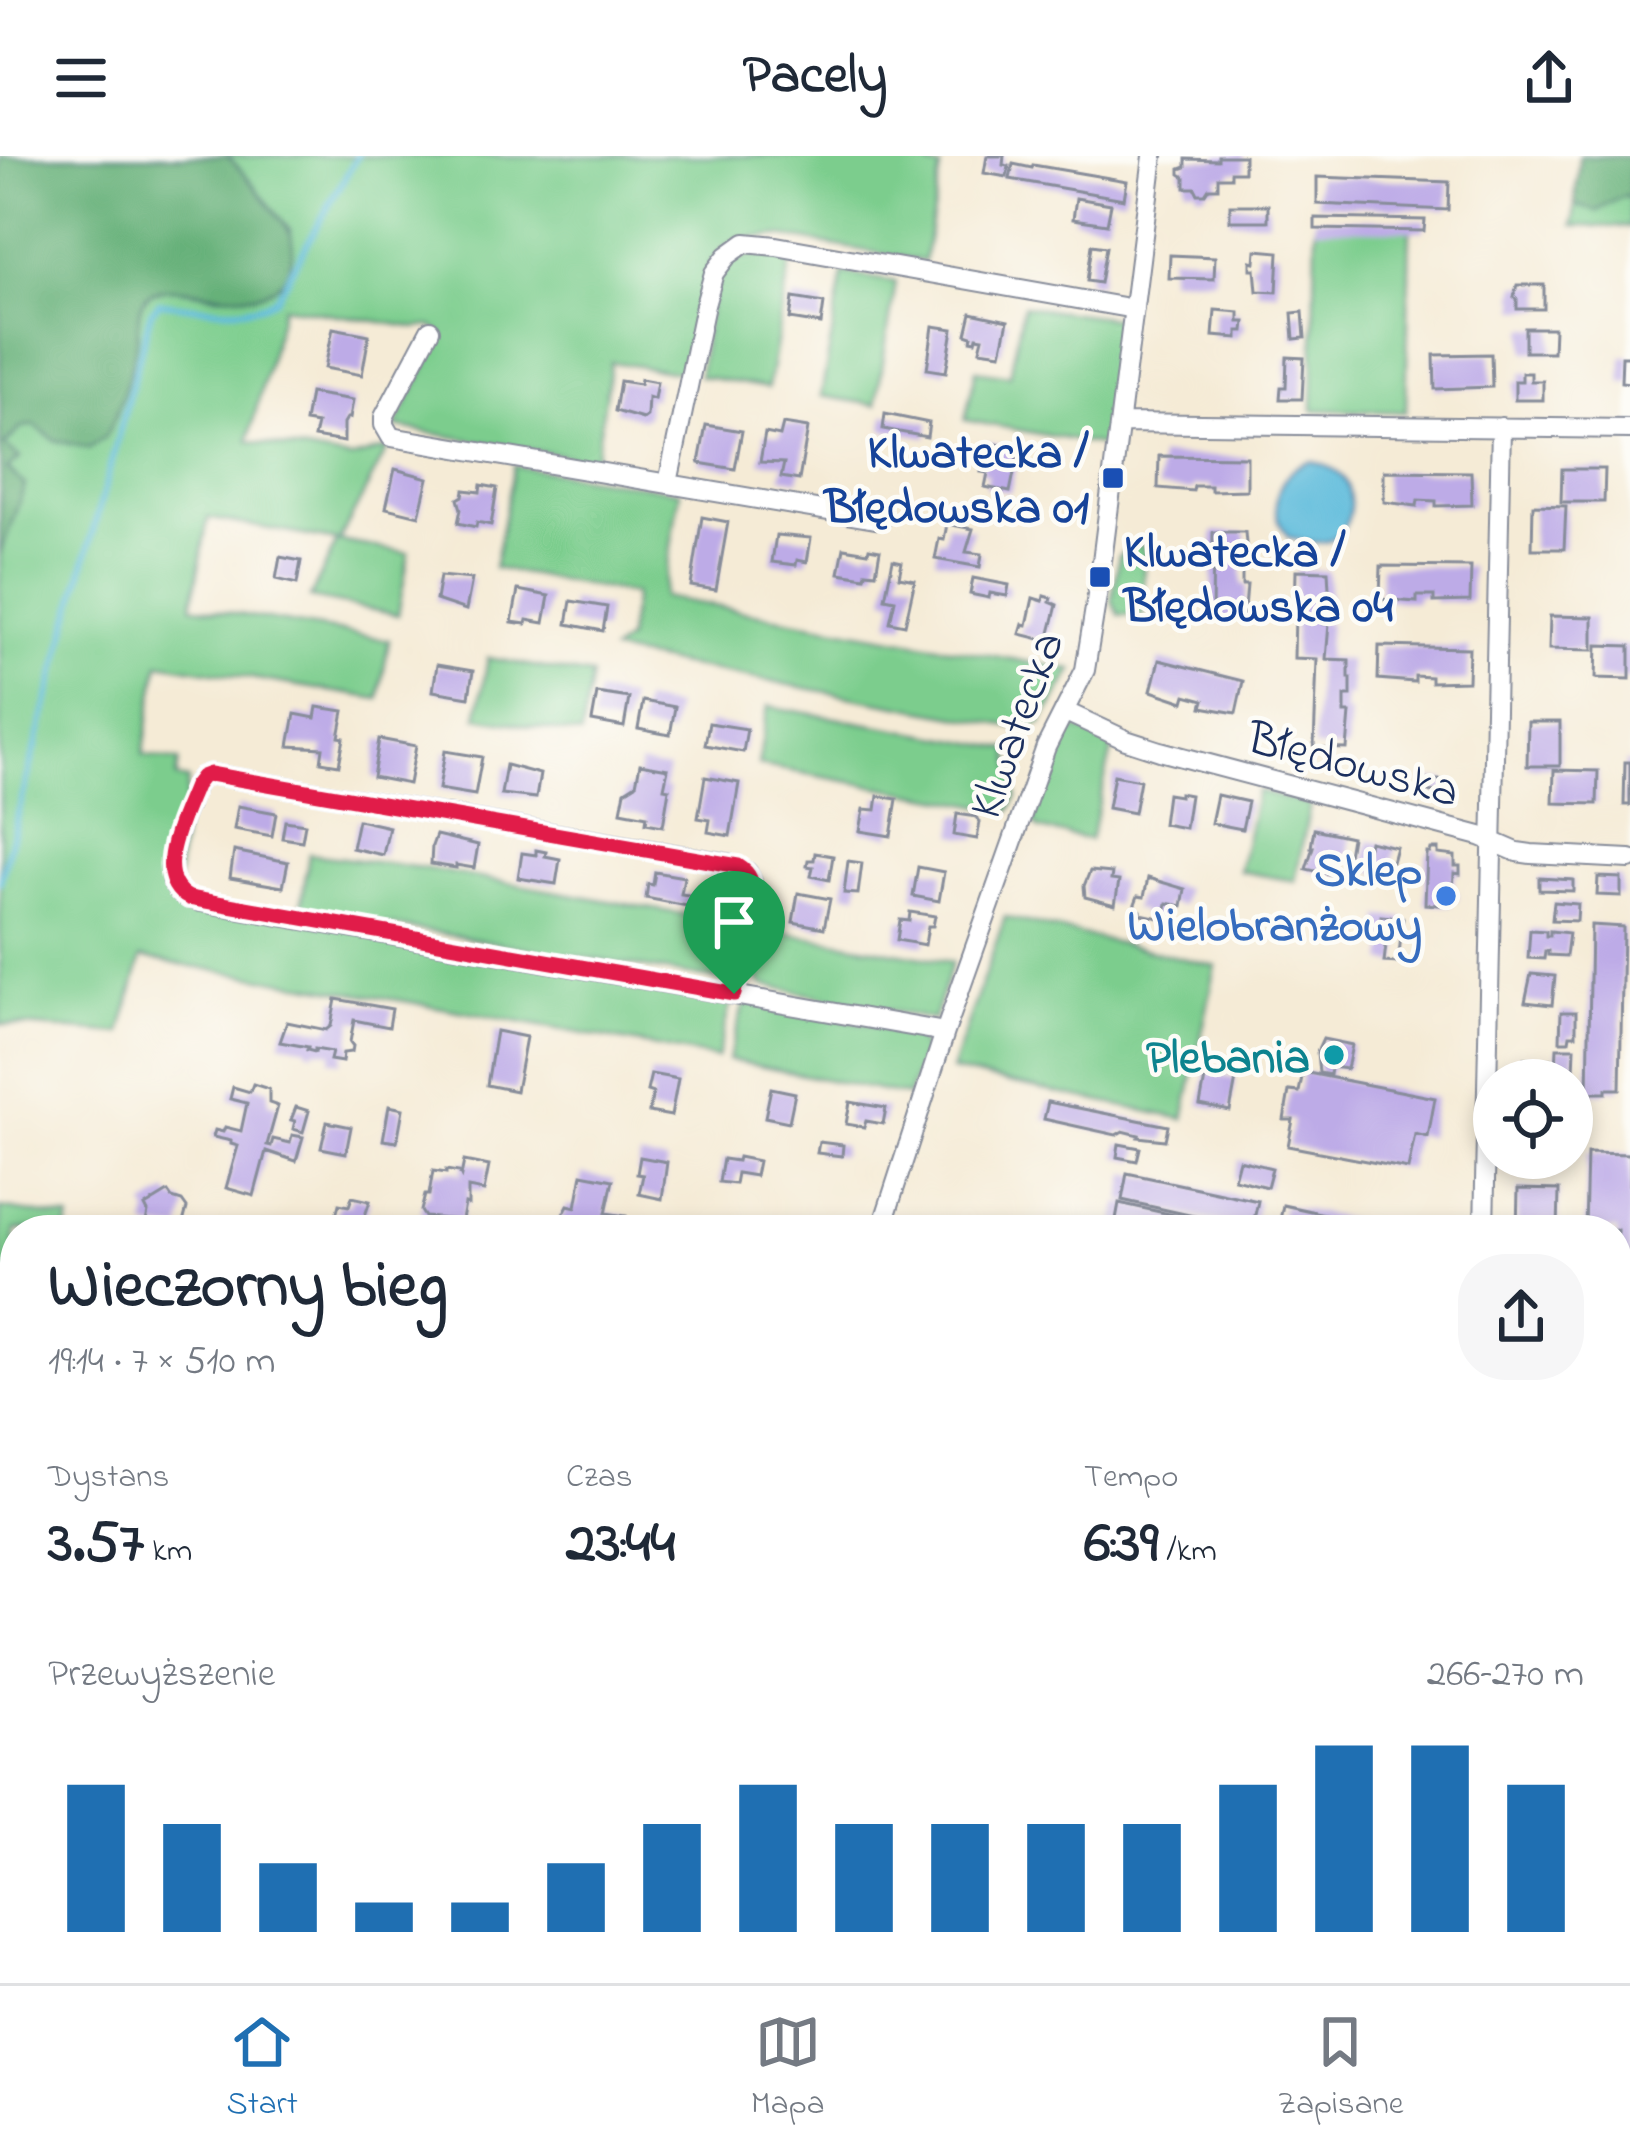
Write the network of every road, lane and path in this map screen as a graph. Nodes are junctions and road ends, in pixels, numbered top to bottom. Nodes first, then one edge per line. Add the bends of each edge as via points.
1 (1153, 156) edge
2 (1134, 309) junction
3 (430, 330) dead end
4 (1120, 423) junction
5 (1501, 427) junction
6 (1630, 428) edge
7 (668, 483) junction
8 (881, 520) dead end
9 (1064, 710) junction
10 (1491, 841) junction
11 (1630, 859) edge
12 (734, 994) junction
13 (945, 1032) junction
14 (886, 1215) edge
15 (1484, 1215) edge

1 - 2 street, Klwatecka
2 - 4 street, Klwatecka
2 - 7 street via 745,243 714,273
3 - 7 street via 385,417 391,437
4 - 5 street
4 - 9 street, Klwatecka via 1088,657
5 - 6 street
5 - 10 street
7 - 8 street
9 - 10 street, Błędowska via 1160,751
9 - 13 street, Klwatecka
10 - 11 street, Błędowska via 1531,854
10 - 15 street
12 - 12 street via 752,882 727,862 210,774 195,786 171,855 173,885 201,902
12 - 13 street
13 - 14 street, Klwatecka

